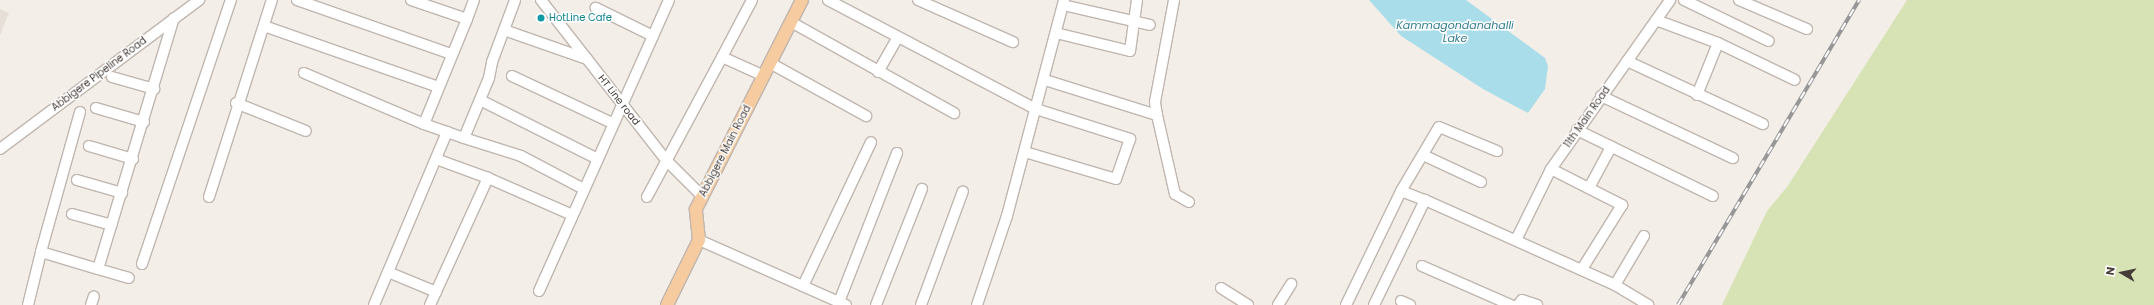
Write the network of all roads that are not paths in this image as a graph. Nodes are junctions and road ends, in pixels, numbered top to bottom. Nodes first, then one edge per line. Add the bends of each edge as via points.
1 (199, 0) edge
2 (231, 0) edge
3 (272, 0) edge
4 (296, 0) edge
5 (411, 0) edge
6 (474, 0) edge
7 (515, 0) edge
8 (669, 0) edge
9 (752, 0) edge
10 (802, 0) edge
11 (828, 0) edge
12 (918, 0) edge
13 (1137, 0) edge
14 (1174, 0) edge
15 (1670, 0) edge
16 (1684, 0) edge
17 (1739, 0) edge
18 (544, 1) edge
19 (1063, 2) edge
20 (596, 8) dead end
21 (174, 18) junction
22 (467, 19) junction
23 (1656, 20) junction
24 (1134, 21) junction
25 (791, 22) junction
26 (1150, 24) dead end
27 (264, 26) junction
28 (1807, 29) dead end
29 (504, 30) junction
30 (1056, 33) junction
31 (653, 36) junction
32 (898, 37) junction
33 (1768, 41) dead end
34 (1013, 42) dead end
35 (1718, 43) junction
36 (451, 54) junction
37 (722, 57) junction
38 (587, 59) junction
39 (1627, 61) junction
40 (770, 63) junction
41 (878, 72) junction
42 (304, 73) dead end
43 (512, 76) dead end
44 (764, 76) junction
45 (112, 77) dead end
46 (1045, 80) junction
47 (1794, 80) dead end
48 (438, 87) junction
49 (154, 89) junction
50 (1697, 95) junction
51 (1602, 96) junction
52 (480, 100) junction
53 (236, 103) junction
54 (621, 103) junction
55 (96, 108) dead end
56 (1036, 109) junction
57 (80, 112) dead end
58 (954, 113) dead end
59 (1157, 115) junction
60 (866, 116) dead end
61 (144, 122) junction
62 (612, 123) junction
63 (424, 124) junction
64 (1763, 124) dead end
65 (1577, 130) junction
66 (306, 131) dead end
67 (447, 132) junction
68 (464, 138) junction
69 (871, 142) dead end
70 (89, 146) dead end
71 (1611, 147) junction
72 (0, 149) edge
73 (1497, 151) dead end
74 (1025, 152) junction
75 (897, 153) dead end
76 (1423, 155) junction
77 (596, 158) junction
78 (1733, 158) dead end
79 (133, 159) junction
80 (436, 159) junction
81 (666, 160) junction
82 (1551, 169) junction
83 (488, 178) junction
84 (77, 180) dead end
85 (1481, 182) dead end
86 (582, 188) junction
87 (1589, 188) junction
88 (922, 189) dead end
89 (963, 191) dead end
90 (1401, 191) junction
91 (122, 193) junction
92 (702, 196) junction
93 (1713, 196) dead end
94 (209, 197) dead end
95 (647, 197) dead end
96 (1425, 200) junction
97 (1189, 202) dead end
98 (72, 214) dead end
99 (570, 214) junction
100 (112, 225) junction
101 (1644, 236) dead end
102 (699, 240) junction
103 (1516, 240) junction
104 (41, 252) junction
105 (142, 264) dead end
106 (1422, 266) dead end
107 (98, 269) junction
108 (1582, 269) junction
109 (388, 272) junction
110 (129, 278) dead end
111 (1291, 284) dead end
112 (1615, 285) junction
113 (803, 286) junction
114 (1221, 288) dead end
115 (539, 291) dead end
116 (436, 292) junction
117 (842, 304) edge
118 (28, 305) edge
119 (374, 305) edge
120 (430, 305) edge
121 (667, 305) edge
122 (876, 305) edge
123 (921, 305) edge
124 (976, 305) edge
125 (1248, 305) edge
126 (1278, 305) edge
127 (1346, 305) edge
128 (1374, 305) edge
129 (1511, 305) edge
130 (1518, 305) edge
131 (1537, 305) edge
132 (1648, 305) edge

1 - 21 street, Abbigere Pipeline Road
2 - 105 street
3 - 27 street
4 - 36 street
5 - 22 street
6 - 22 street
7 - 29 street
8 - 31 street
9 - 37 street
10 - 25 main road, Abbigere Main Road
11 - 32 street
12 - 34 street
13 - 24 street
14 - 59 street via 1155,102
15 - 23 street, 11th Main Road
16 - 33 street
17 - 28 street
18 - 38 street, HT Line road
19 - 24 street
19 - 30 street
20 - 31 street
21 - 49 street
21 - 72 street, Abbigere Pipeline Road
22 - 36 street
23 - 35 street
23 - 39 street, 11th Main Road
24 - 26 street
24 - 30 street via 1130,51
25 - 40 main road, Abbigere Main Road
25 - 41 street
27 - 48 street
27 - 53 street
29 - 38 street
29 - 52 street
30 - 46 street
31 - 54 street
32 - 41 street
32 - 56 street
35 - 47 street
35 - 50 street
36 - 48 street
37 - 44 street
37 - 81 street
38 - 54 street, HT Line road
39 - 50 street
39 - 51 street, 11th Main Road
40 - 44 main road, Abbigere Main Road
40 - 60 street
41 - 58 street
42 - 63 street
43 - 62 street
44 - 92 main road, Abbigere Main Road
45 - 49 street
46 - 56 street
46 - 59 street
48 - 63 street
49 - 61 street
50 - 64 street
51 - 65 street, 11th Main Road
51 - 78 street
52 - 68 street
52 - 77 street
53 - 66 street
53 - 94 street
54 - 62 street
54 - 81 street, HT Line road
55 - 61 street
56 - 74 street
56 - 74 street via 1130,139 1116,178
57 - 104 street
59 - 97 street via 1175,194
61 - 79 street
62 - 77 street
63 - 67 street
65 - 71 street
65 - 82 street, 11th Main Road
67 - 68 street
67 - 80 street
68 - 86 street via 521,156
69 - 113 street
70 - 79 street
71 - 87 street
71 - 93 street
73 - 76 street via 1440,126
74 - 124 street
75 - 117 street
76 - 85 street
76 - 90 street
77 - 86 street
79 - 91 street
80 - 83 street
80 - 109 street
81 - 92 street, HT Line road
81 - 95 street
82 - 87 street
82 - 103 street, 11th Main Road
83 - 99 street
83 - 116 street
84 - 91 street
86 - 99 street
87 - 108 street via 1622,205
88 - 122 street
89 - 123 street
90 - 96 street
90 - 127 street
91 - 100 street
92 - 102 main road, Abbigere Main Road via 696,209
96 - 103 street
96 - 128 street
98 - 100 street
99 - 115 street
100 - 107 street
101 - 112 street
102 - 113 street
102 - 121 main road
103 - 108 street
104 - 107 street
104 - 118 street
106 - 129 street
107 - 110 street
108 - 112 street
109 - 116 street
109 - 119 street
111 - 126 street
112 - 132 street
113 - 117 street
114 - 125 street
116 - 120 street
130 - 131 street via 1522,300

